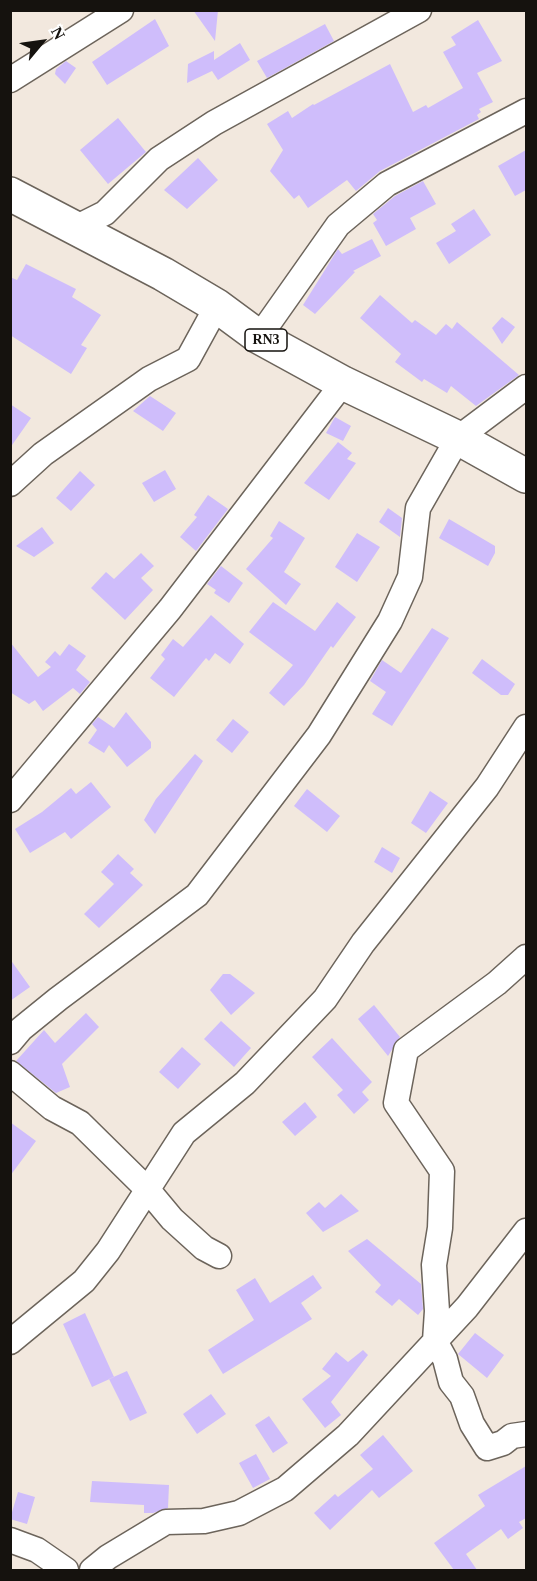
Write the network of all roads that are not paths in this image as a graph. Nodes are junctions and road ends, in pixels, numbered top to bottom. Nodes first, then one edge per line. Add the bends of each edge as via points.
1 (122, 10) edge
2 (419, 10) edge
3 (10, 80) edge
4 (526, 111) edge
5 (10, 194) edge
6 (104, 228) junction
7 (217, 306) junction
8 (259, 337) junction
9 (343, 382) junction
10 (526, 387) edge
11 (458, 438) junction
12 (526, 476) edge
13 (10, 484) edge
14 (526, 727) edge
15 (10, 800) edge
16 (526, 957) edge
17 (10, 1042) edge
18 (10, 1073) edge
19 (147, 1189) junction
20 (526, 1232) edge
21 (219, 1256) dead end
22 (435, 1341) junction
23 (10, 1342) edge
24 (526, 1434) edge
25 (10, 1540) edge
26 (66, 1570) edge
27 (92, 1570) edge

1 - 3 street
2 - 6 street via 214,123 159,159
4 - 8 street via 387,184 338,225
5 - 6 highway, RN3 via 75,228
6 - 7 highway, RN3
7 - 8 highway, RN3
7 - 13 street via 188,359 140,386 44,454
8 - 9 highway, RN3
9 - 11 highway, RN3
9 - 15 street via 170,609
10 - 11 street
11 - 12 highway, RN3
11 - 17 street via 418,508 410,577 390,621 319,735 196,895 58,999
14 - 19 street via 487,787 363,943 325,999 245,1083 184,1133
16 - 22 street via 406,1050 396,1103 442,1171 434,1265
18 - 19 street via 52,1108 80,1123
19 - 21 street via 172,1219
19 - 23 street via 84,1281
20 - 22 street
22 - 24 street via 451,1382 487,1448
22 - 27 street via 348,1435 285,1489 239,1513 204,1521 166,1522
25 - 26 street via 37,1550

